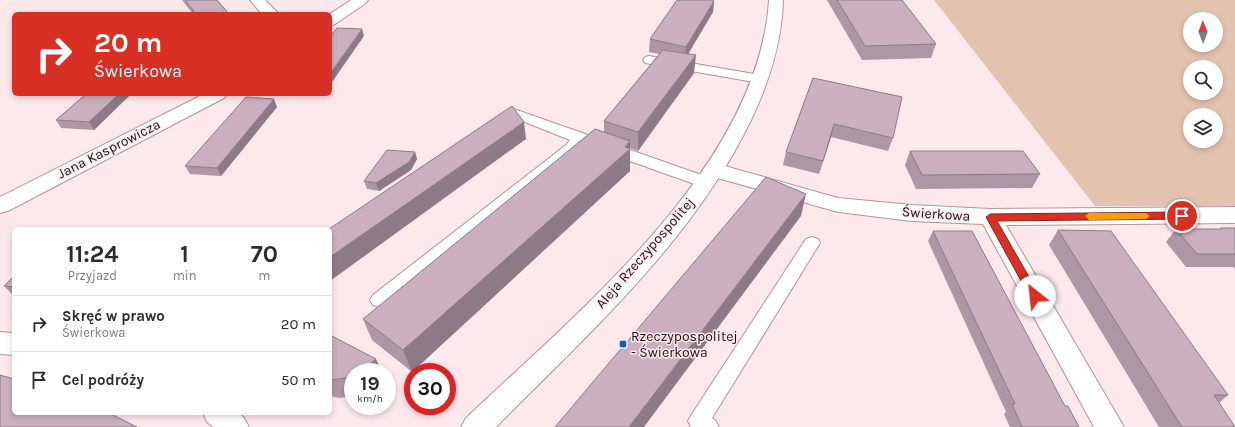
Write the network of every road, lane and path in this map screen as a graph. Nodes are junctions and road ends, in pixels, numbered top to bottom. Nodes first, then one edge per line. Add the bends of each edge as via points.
1 (257, 0) edge
2 (362, 0) edge
3 (776, 0) edge
4 (269, 12) edge
5 (332, 20) edge
6 (649, 60) dead end
7 (760, 79) junction
8 (214, 96) edge
9 (487, 130) edge
10 (579, 138) junction
11 (710, 176) junction
12 (0, 206) edge
13 (1235, 215) edge
14 (990, 217) junction
15 (812, 243) dead end
16 (379, 300) dead end
17 (219, 415) edge
18 (234, 427) edge
19 (476, 427) edge
20 (708, 427) edge
21 (1109, 427) edge

1 - 4 street
2 - 5 street
3 - 7 street, Aleja Rzeczypospolitej via 776,18
6 - 7 lane
7 - 11 street, Aleja Rzeczypospolitej via 737,129
8 - 12 street, Jana Kasprowicza
9 - 10 lane via 514,113
10 - 11 lane
10 - 16 lane via 571,148
11 - 14 street, Świerkowa via 838,204 912,213
11 - 19 street, Aleja Rzeczypospolitej via 678,219 621,285
13 - 14 street, Świerkowa
14 - 21 street
15 - 20 lane via 699,422
17 - 18 street

